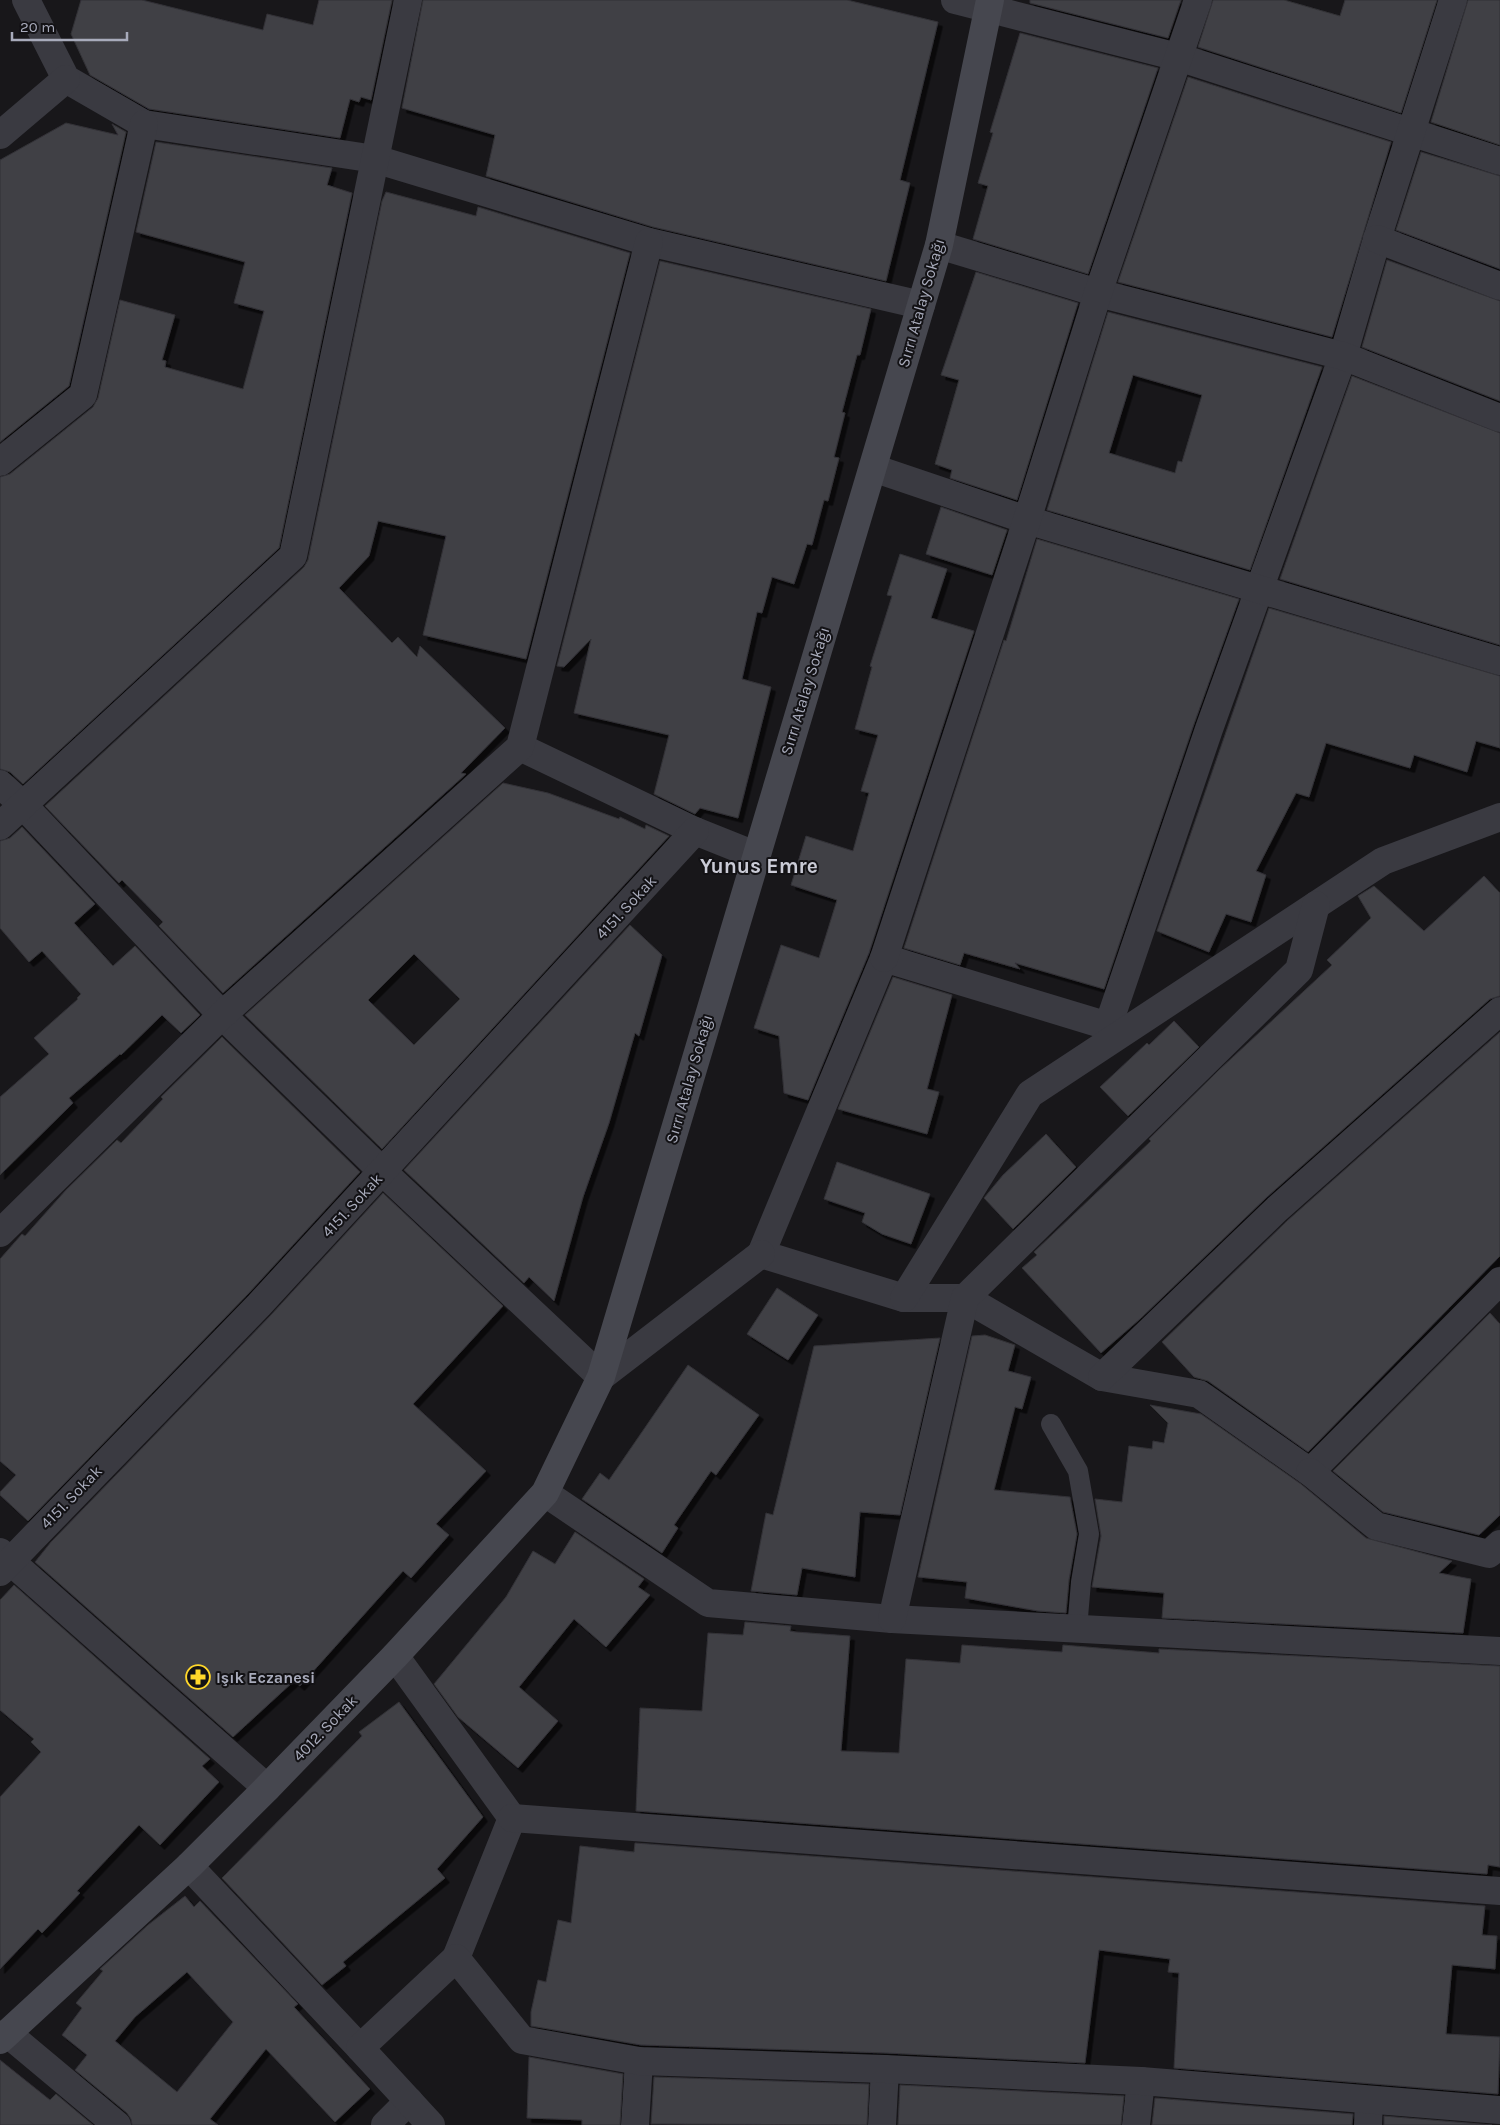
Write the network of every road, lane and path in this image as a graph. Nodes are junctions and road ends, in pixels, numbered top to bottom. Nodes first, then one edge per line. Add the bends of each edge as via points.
1 (26, 0) edge
2 (408, 0) edge
3 (955, 0) edge
4 (1198, 0) edge
5 (1453, 0) edge
6 (990, 4) edge
7 (1178, 57) junction
8 (66, 79) junction
9 (144, 124) junction
10 (1411, 131) junction
11 (0, 134) edge
12 (376, 159) junction
13 (1500, 161) edge
14 (1377, 239) junction
15 (649, 242) junction
16 (939, 245) junction
17 (1500, 286) edge
18 (1098, 294) junction
19 (921, 305) junction
20 (1343, 356) junction
21 (1500, 418) edge
22 (0, 462) edge
23 (873, 468) junction
24 (1027, 520) junction
25 (1258, 590) junction
26 (1500, 661) edge
27 (520, 747) junction
28 (0, 784) edge
29 (22, 804) junction
30 (1500, 817) edge
31 (0, 826) edge
32 (695, 831) junction
33 (755, 855) junction
34 (1316, 905) junction
35 (884, 958) junction
36 (1500, 1011) edge
37 (222, 1015) junction
38 (383, 1172) junction
39 (0, 1232) edge
40 (761, 1254) junction
41 (1500, 1281) edge
42 (904, 1298) junction
43 (965, 1298) junction
44 (601, 1377) junction
45 (1102, 1377) junction
46 (1051, 1424) dead end
47 (1310, 1472) junction
48 (545, 1493) junction
49 (1500, 1544) edge
50 (3, 1561) edge
51 (892, 1619) junction
52 (1077, 1629) junction
53 (1500, 1651) edge
54 (395, 1656) junction
55 (267, 1788) junction
56 (512, 1818) junction
57 (189, 1866) junction
58 (1500, 1891) edge
59 (456, 1958) junction
60 (3, 2036) edge
61 (360, 2048) junction
62 (639, 2061) junction
63 (885, 2069) junction
64 (1141, 2082) junction
65 (409, 2101) junction
66 (1500, 2110) edge
67 (1368, 2113) edge
68 (117, 2125) edge
69 (384, 2125) edge
70 (431, 2125) edge
71 (635, 2125) edge
72 (882, 2125) edge
73 (1136, 2125) edge

1 - 8 street
2 - 12 street
3 - 6 street
4 - 7 street
5 - 10 street
6 - 7 street
6 - 16 main road, Sırrı Atalay Sokağı
7 - 10 street
7 - 18 street
8 - 9 street
8 - 11 street
9 - 12 street
9 - 22 street via 83,395
10 - 13 street
10 - 14 street
12 - 15 street
12 - 29 street via 293,556
14 - 17 street
14 - 20 street
15 - 19 street
15 - 27 street
16 - 18 street
16 - 19 main road, Sırrı Atalay Sokağı
18 - 20 street
18 - 24 street
19 - 23 main road, Sırrı Atalay Sokağı
20 - 21 street
20 - 25 street
23 - 24 street
23 - 33 main road, Sırrı Atalay Sokağı
24 - 25 street
24 - 35 street
25 - 26 street
25 - 35 street via 1108,1026
27 - 32 street
27 - 37 street
28 - 29 street
29 - 31 street
29 - 37 street
30 - 34 street via 1384,861
32 - 33 street
32 - 38 street, 4151. Sokak
33 - 44 main road, Sırrı Atalay Sokağı
34 - 42 street via 1030,1094
34 - 43 street via 1299,970
35 - 40 street
36 - 45 street via 1277,1208
37 - 38 street
37 - 39 street
38 - 44 street
38 - 50 street, 4151. Sokak via 259,1305
40 - 42 street
40 - 44 street
41 - 47 street
42 - 43 street
43 - 45 street
43 - 51 street
44 - 48 main road, 4012. Sokak
45 - 47 street via 1200,1394
46 - 52 lane via 1078,1471 1089,1534 1080,1582
47 - 49 street via 1376,1526 1489,1554
48 - 51 street via 708,1603
48 - 54 main road, 4012. Sokak
50 - 55 street
51 - 52 street
52 - 53 street
54 - 55 main road, 4012. Sokak
54 - 56 street
55 - 57 main road, 4012. Sokak
56 - 58 street
56 - 59 street
57 - 60 main road, 4012. Sokak
57 - 61 street
59 - 61 street
59 - 62 street via 522,2040
60 - 68 street
61 - 65 street
62 - 63 street
62 - 71 street
63 - 64 street
63 - 72 street
64 - 67 street
64 - 73 street
65 - 69 street
65 - 70 street
66 - 67 street

